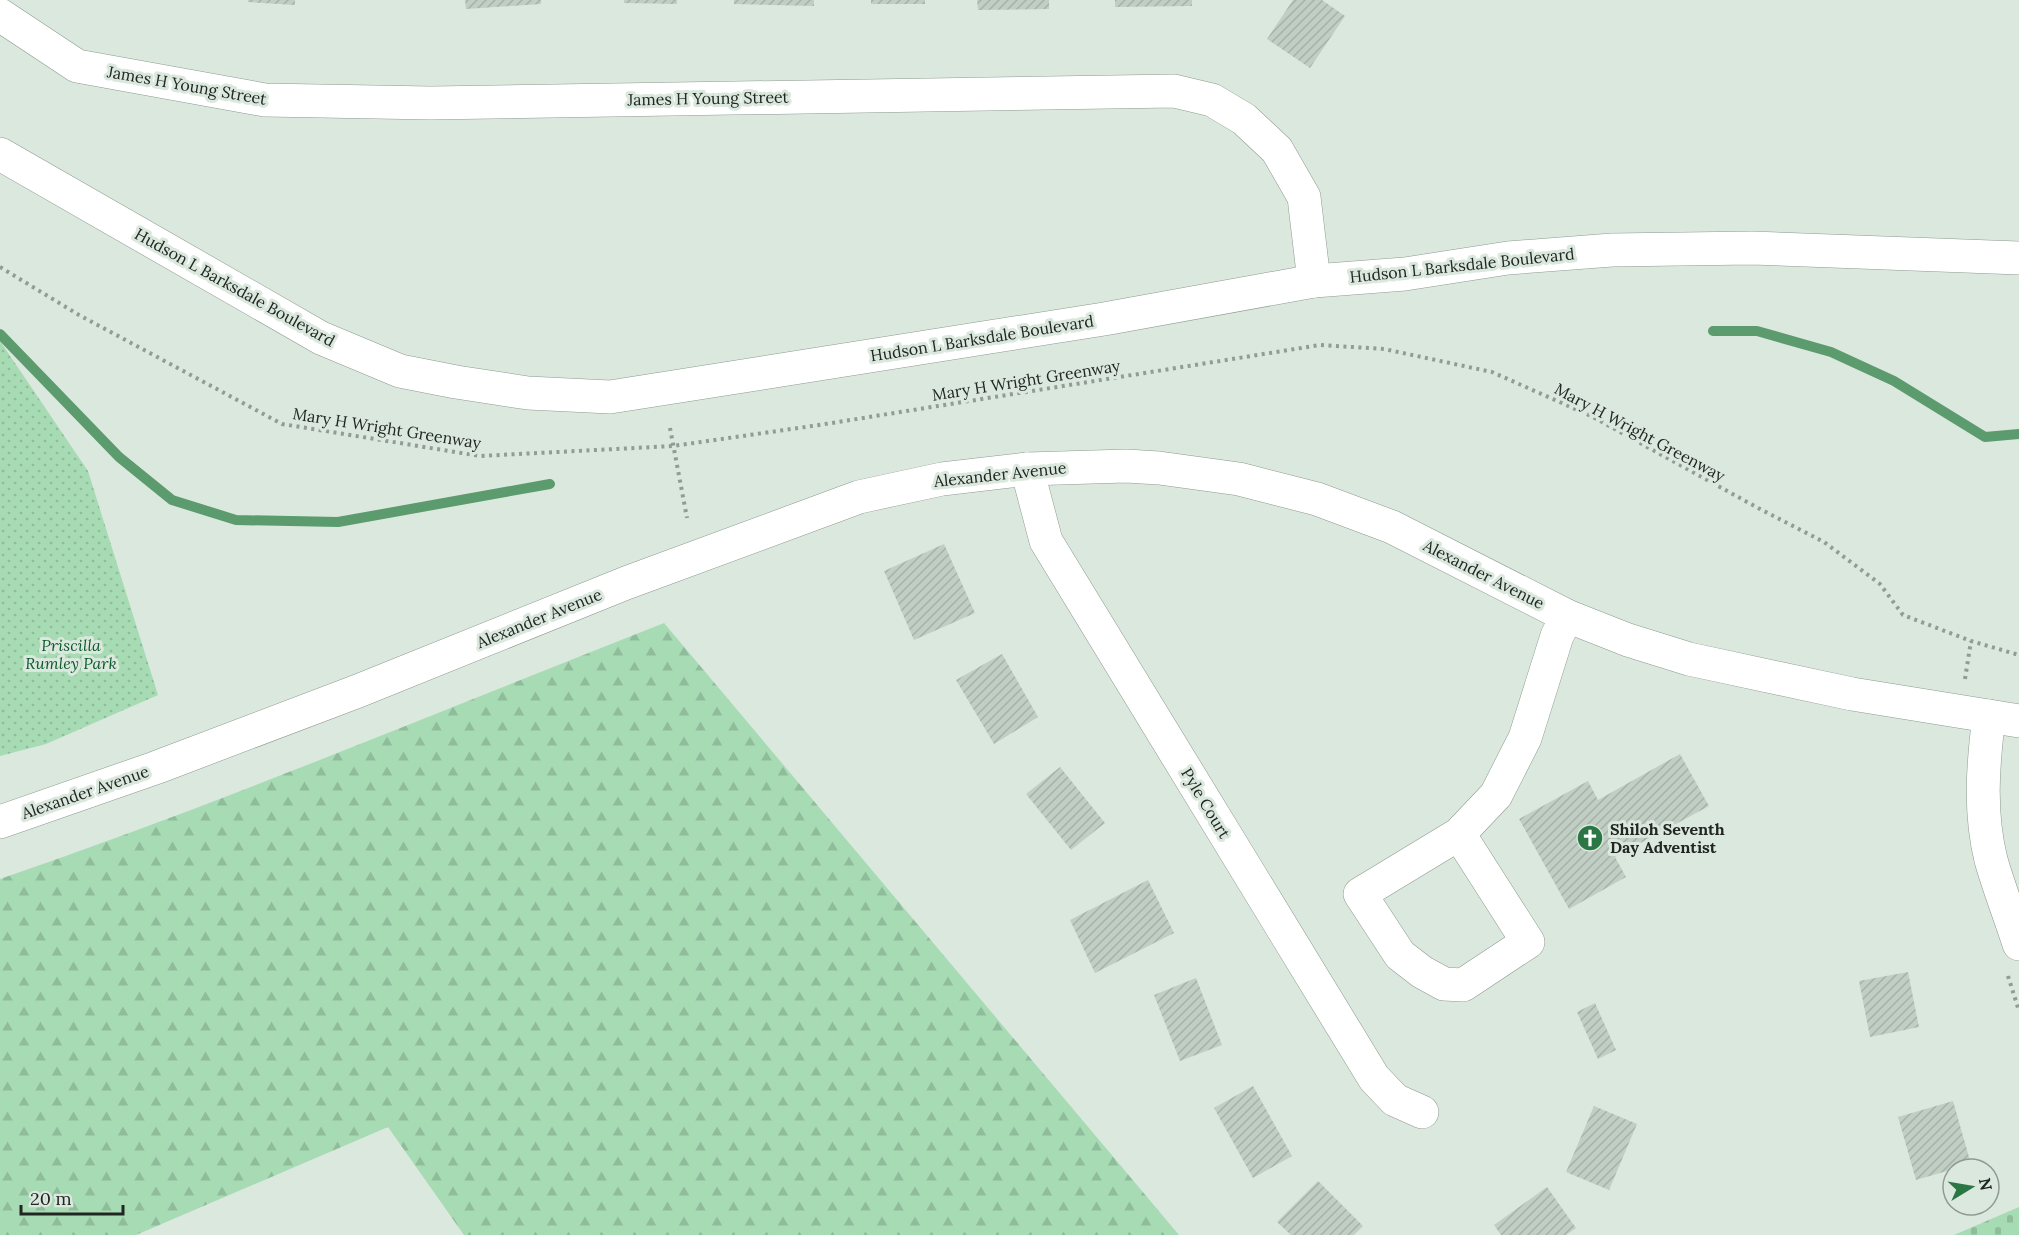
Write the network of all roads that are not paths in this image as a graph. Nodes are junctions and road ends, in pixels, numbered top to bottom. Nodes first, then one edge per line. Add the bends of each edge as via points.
1 (9, 12) edge
2 (0, 154) edge
3 (2019, 258) edge
4 (1314, 281) junction
5 (1027, 469) junction
6 (1567, 616) junction
7 (2004, 719) edge
8 (0, 822) edge
9 (1459, 834) junction
10 (2019, 944) edge
11 (1422, 1113) dead end

1 - 4 street, James H Young Street via 77,66 265,100 431,103 1174,91 1212,100 1244,119 1277,150 1304,197
2 - 4 street, Hudson L Barksdale Boulevard via 321,338 400,371 528,393 610,397 1093,321
3 - 4 street, Hudson L Barksdale Boulevard via 1752,248 1612,250
5 - 6 street, Alexander Avenue via 1159,468 1239,479 1317,499 1392,527
5 - 8 street, Alexander Avenue via 942,479 859,497 626,583 144,772
5 - 11 street, Pyle Court via 1046,541 1368,1068 1395,1100
6 - 7 street, Alexander Avenue via 1628,640 1731,669
6 - 9 street via 1525,738 1496,795
7 - 10 street via 1984,764 1984,815 1991,859
9 - 9 street via 1360,894 1400,955 1444,984 1463,985 1528,942

